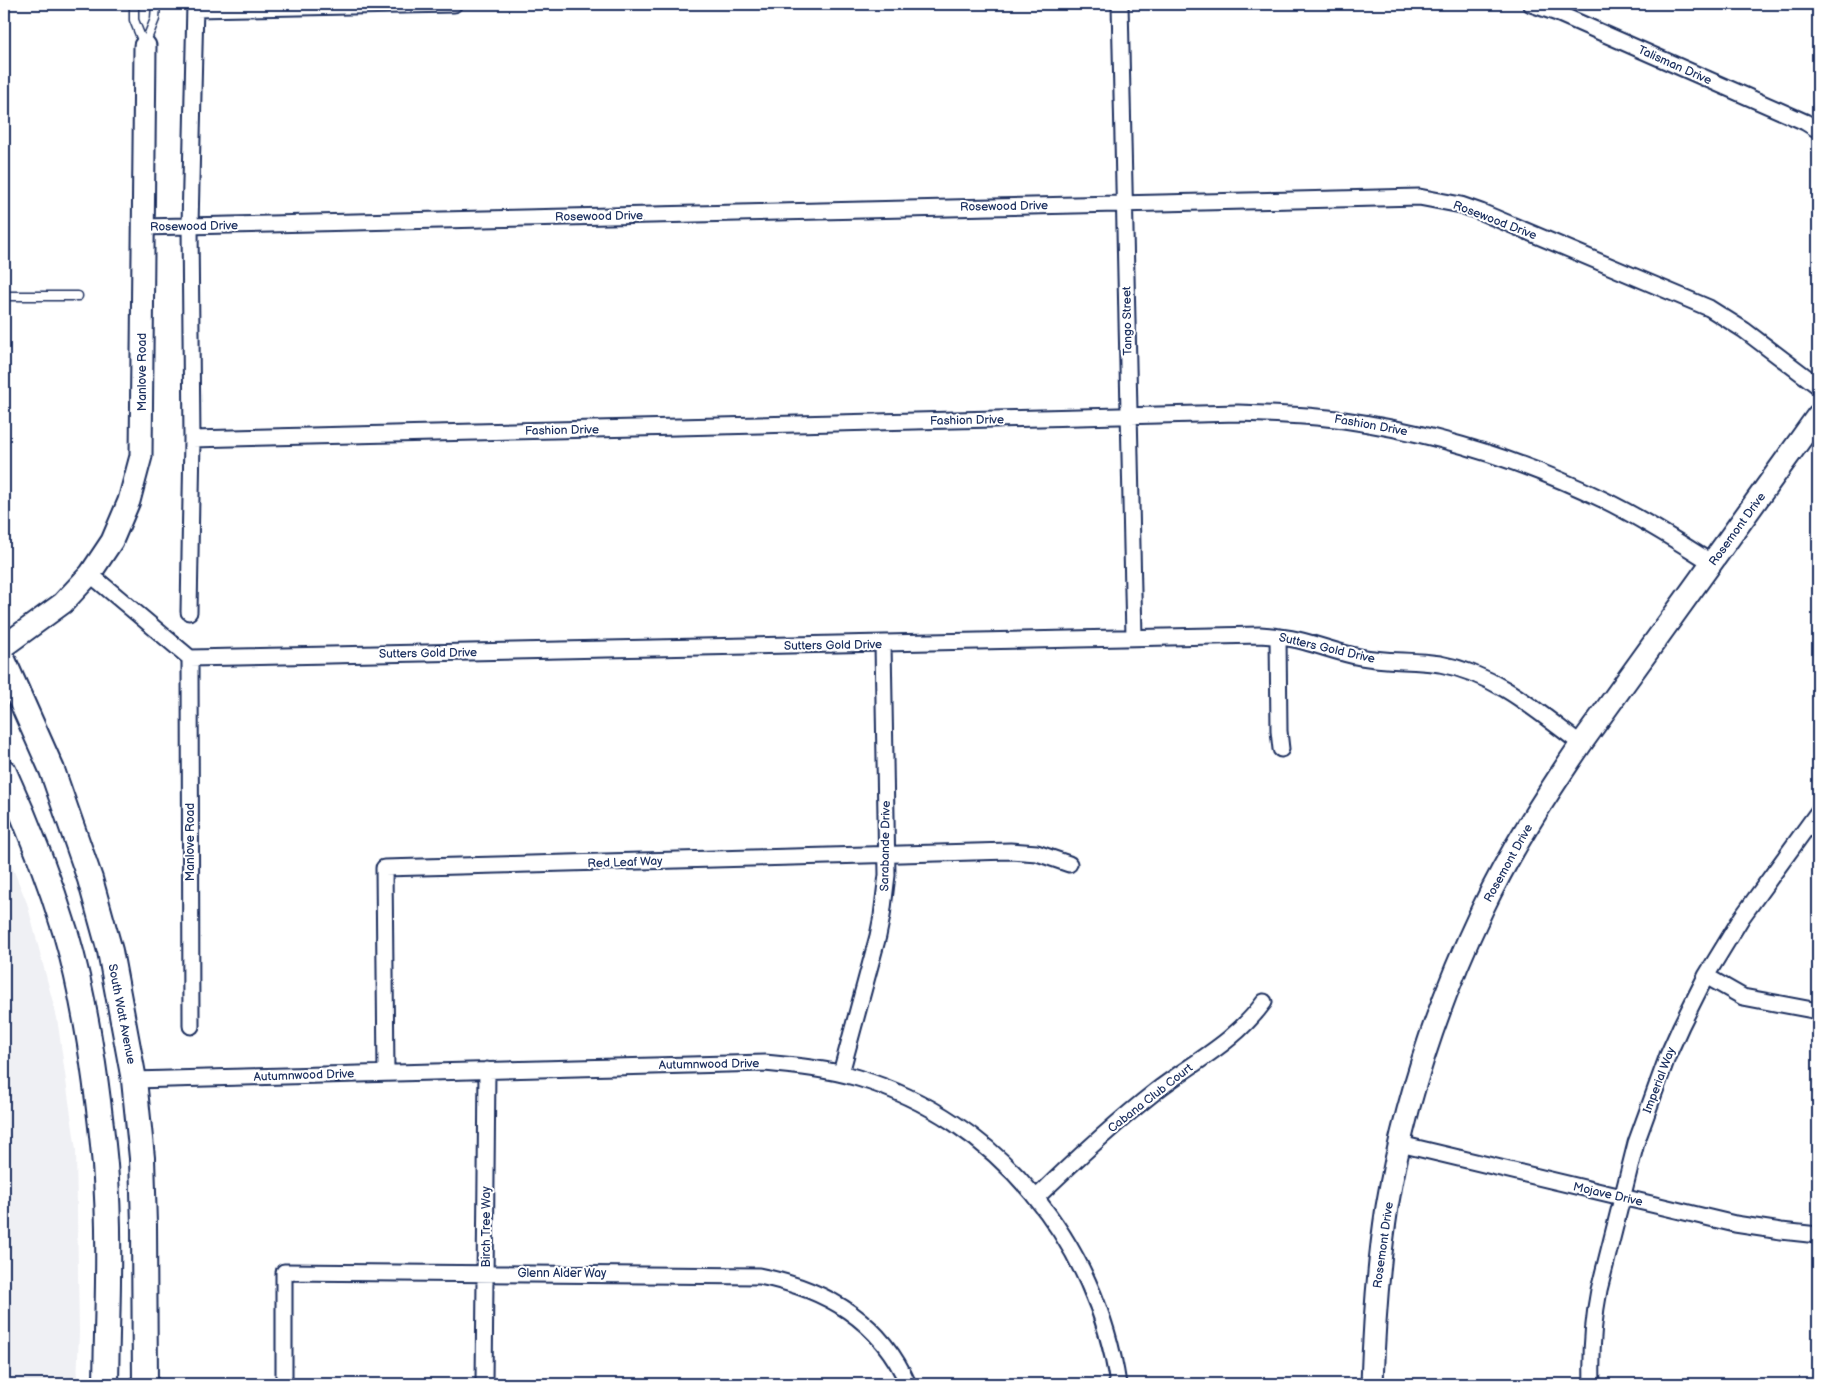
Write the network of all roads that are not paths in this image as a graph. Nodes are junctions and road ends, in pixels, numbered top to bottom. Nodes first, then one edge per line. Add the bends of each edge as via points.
1 (134, 4) edge
2 (156, 4) edge
3 (454, 4) edge
4 (1120, 4) edge
5 (1531, 4) edge
6 (195, 7) edge
7 (145, 46) junction
8 (1818, 130) edge
9 (1124, 204) junction
10 (190, 226) junction
11 (143, 227) junction
12 (4, 296) edge
13 (78, 296) dead end
14 (1818, 386) edge
15 (1818, 415) edge
16 (1129, 416) junction
17 (192, 439) junction
18 (1712, 563) junction
19 (90, 574) junction
20 (189, 612) dead end
21 (1134, 637) junction
22 (1278, 637) junction
23 (883, 644) junction
24 (4, 646) edge
25 (190, 658) junction
26 (4, 662) edge
27 (1581, 744) junction
28 (1281, 749) dead end
29 (4, 772) edge
30 (1818, 812) edge
31 (887, 854) junction
32 (1069, 864) dead end
33 (1706, 976) junction
34 (1264, 1002) dead end
35 (1818, 1011) edge
36 (191, 1026) dead end
37 (487, 1070) junction
38 (386, 1073) junction
39 (841, 1073) junction
40 (134, 1080) junction
41 (1400, 1144) junction
42 (1037, 1197) junction
43 (1622, 1197) junction
44 (1818, 1235) edge
45 (486, 1273) junction
46 (106, 1384) edge
47 (144, 1384) edge
48 (284, 1384) edge
49 (484, 1384) edge
50 (908, 1384) edge
51 (1118, 1384) edge
52 (1372, 1384) edge
53 (1592, 1384) edge

1 - 7 lane, Manlove Road via 134,20
2 - 7 lane, Manlove Road via 156,20
3 - 6 street
4 - 9 street, Tango Street
5 - 8 street, Talisman Drive via 1806,122
6 - 10 street
7 - 11 street, Manlove Road
9 - 10 street, Rosewood Drive
9 - 14 street, Rosewood Drive via 1419,197 1461,205 1709,308
9 - 16 street, Tango Street
10 - 11 street, Rosewood Drive
10 - 17 street
11 - 19 street, Manlove Road via 141,456 129,501 112,541
12 - 13 lane
15 - 18 street, Rosemont Drive
16 - 17 street, Fashion Drive
16 - 18 street, Fashion Drive via 1290,414 1400,429 1517,463 1573,485 1659,530
16 - 21 street, Tango Street
17 - 20 street
18 - 27 street, Rosemont Drive
19 - 24 street, Manlove Road via 63,603
19 - 25 street
21 - 22 street, Sutters Gold Drive
21 - 23 street, Sutters Gold Drive
22 - 27 street, Sutters Gold Drive via 1359,657 1440,664 1478,675 1513,693
22 - 28 street
23 - 25 street, Sutters Gold Drive
23 - 31 street, Sarabande Drive
25 - 36 street, Manlove Road
26 - 40 main road, South Watt Avenue via 52,770 90,879 110,951
27 - 41 street, Rosemont Drive via 1519,840 1483,909 1431,1034
29 - 46 main road via 44,866 66,935 83,1008 105,1166 108,1248
30 - 33 street, Imperial Way via 1755,898
31 - 32 street, Red Leaf Way via 1010,851 1038,854
31 - 38 street, Red Leaf Way via 384,868
31 - 39 street, Sarabande Drive via 882,916
33 - 35 street via 1743,997
33 - 43 street, Imperial Way via 1668,1055 1639,1135
34 - 42 street, Cabana Club Court via 1238,1033 1124,1116
37 - 38 street, Autumnwood Drive
37 - 39 street, Autumnwood Drive via 765,1063
37 - 45 street, Birch Tree Way
38 - 40 street, Autumnwood Drive
39 - 42 street, Autumnwood Drive via 897,1092 931,1109 994,1153
40 - 47 main road, South Watt Avenue via 144,1206
41 - 43 street, Mojave Drive
41 - 52 street, Rosemont Drive via 1380,1264
42 - 51 street, Autumnwood Drive via 1080,1262 1108,1334
43 - 44 street, Mojave Drive via 1735,1224
43 - 53 street, Imperial Way via 1595,1311
45 - 48 street, Glenn Alder Way via 284,1272
45 - 49 street, Birch Tree Way
45 - 50 street, Glenn Alder Way via 740,1275 778,1280 819,1294 854,1314 882,1339

